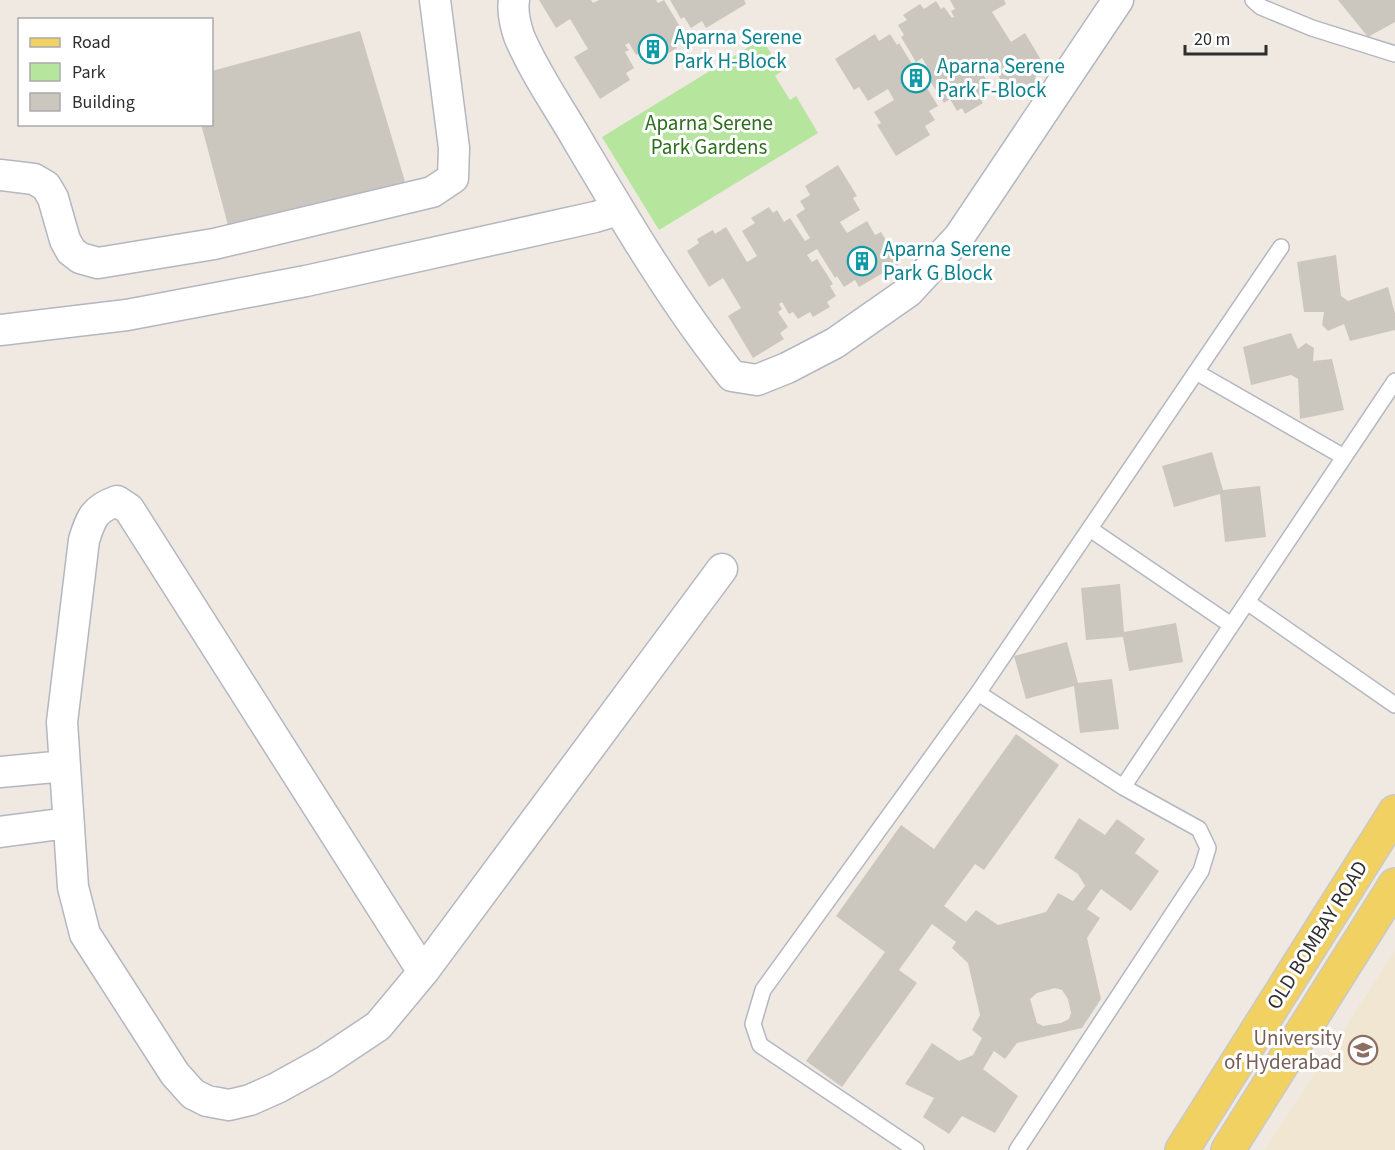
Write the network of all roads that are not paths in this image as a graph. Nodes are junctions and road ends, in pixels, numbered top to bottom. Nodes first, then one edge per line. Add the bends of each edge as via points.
1 (435, 0) edge
2 (514, 0) edge
3 (1118, 0) edge
4 (1253, 0) edge
5 (1395, 54) edge
6 (0, 175) edge
7 (618, 210) junction
8 (1281, 247) dead end
9 (0, 330) edge
10 (1196, 372) junction
11 (1395, 381) edge
12 (1344, 457) junction
13 (1090, 529) junction
14 (722, 569) dead end
15 (1247, 602) junction
16 (1231, 625) junction
17 (978, 693) junction
18 (1395, 705) edge
19 (65, 766) junction
20 (0, 772) edge
21 (1123, 787) junction
22 (1395, 812) edge
23 (68, 823) junction
24 (0, 832) edge
25 (1395, 885) edge
26 (423, 972) junction
27 (916, 1150) edge
28 (1017, 1150) edge
29 (1182, 1150) edge
30 (1228, 1150) edge

1 - 6 street via 454,148 453,178 432,192 214,244 98,263 71,251 46,186 34,179
2 - 7 street via 519,35 531,61
3 - 7 street via 960,237 908,292 835,342 787,368 758,380 732,376
4 - 5 lane via 1312,28
7 - 9 street via 306,281 127,315
8 - 10 lane
10 - 12 lane
10 - 13 lane
11 - 12 lane
12 - 15 lane
13 - 16 lane
13 - 17 lane
14 - 26 street
15 - 16 lane
15 - 18 lane
16 - 21 lane
17 - 21 lane
17 - 27 lane via 763,990 753,1024 760,1045
19 - 20 street
19 - 23 street
19 - 26 street via 62,722 84,540 98,510 117,501 129,509
21 - 28 lane via 1199,829 1208,848 1201,871
22 - 29 main road, OLD BOMBAY ROAD
23 - 24 street
23 - 26 street via 73,886 85,934 175,1074 193,1094 207,1101 229,1105 250,1100 324,1062 378,1026
25 - 30 main road, OLD BOMBAY ROAD

